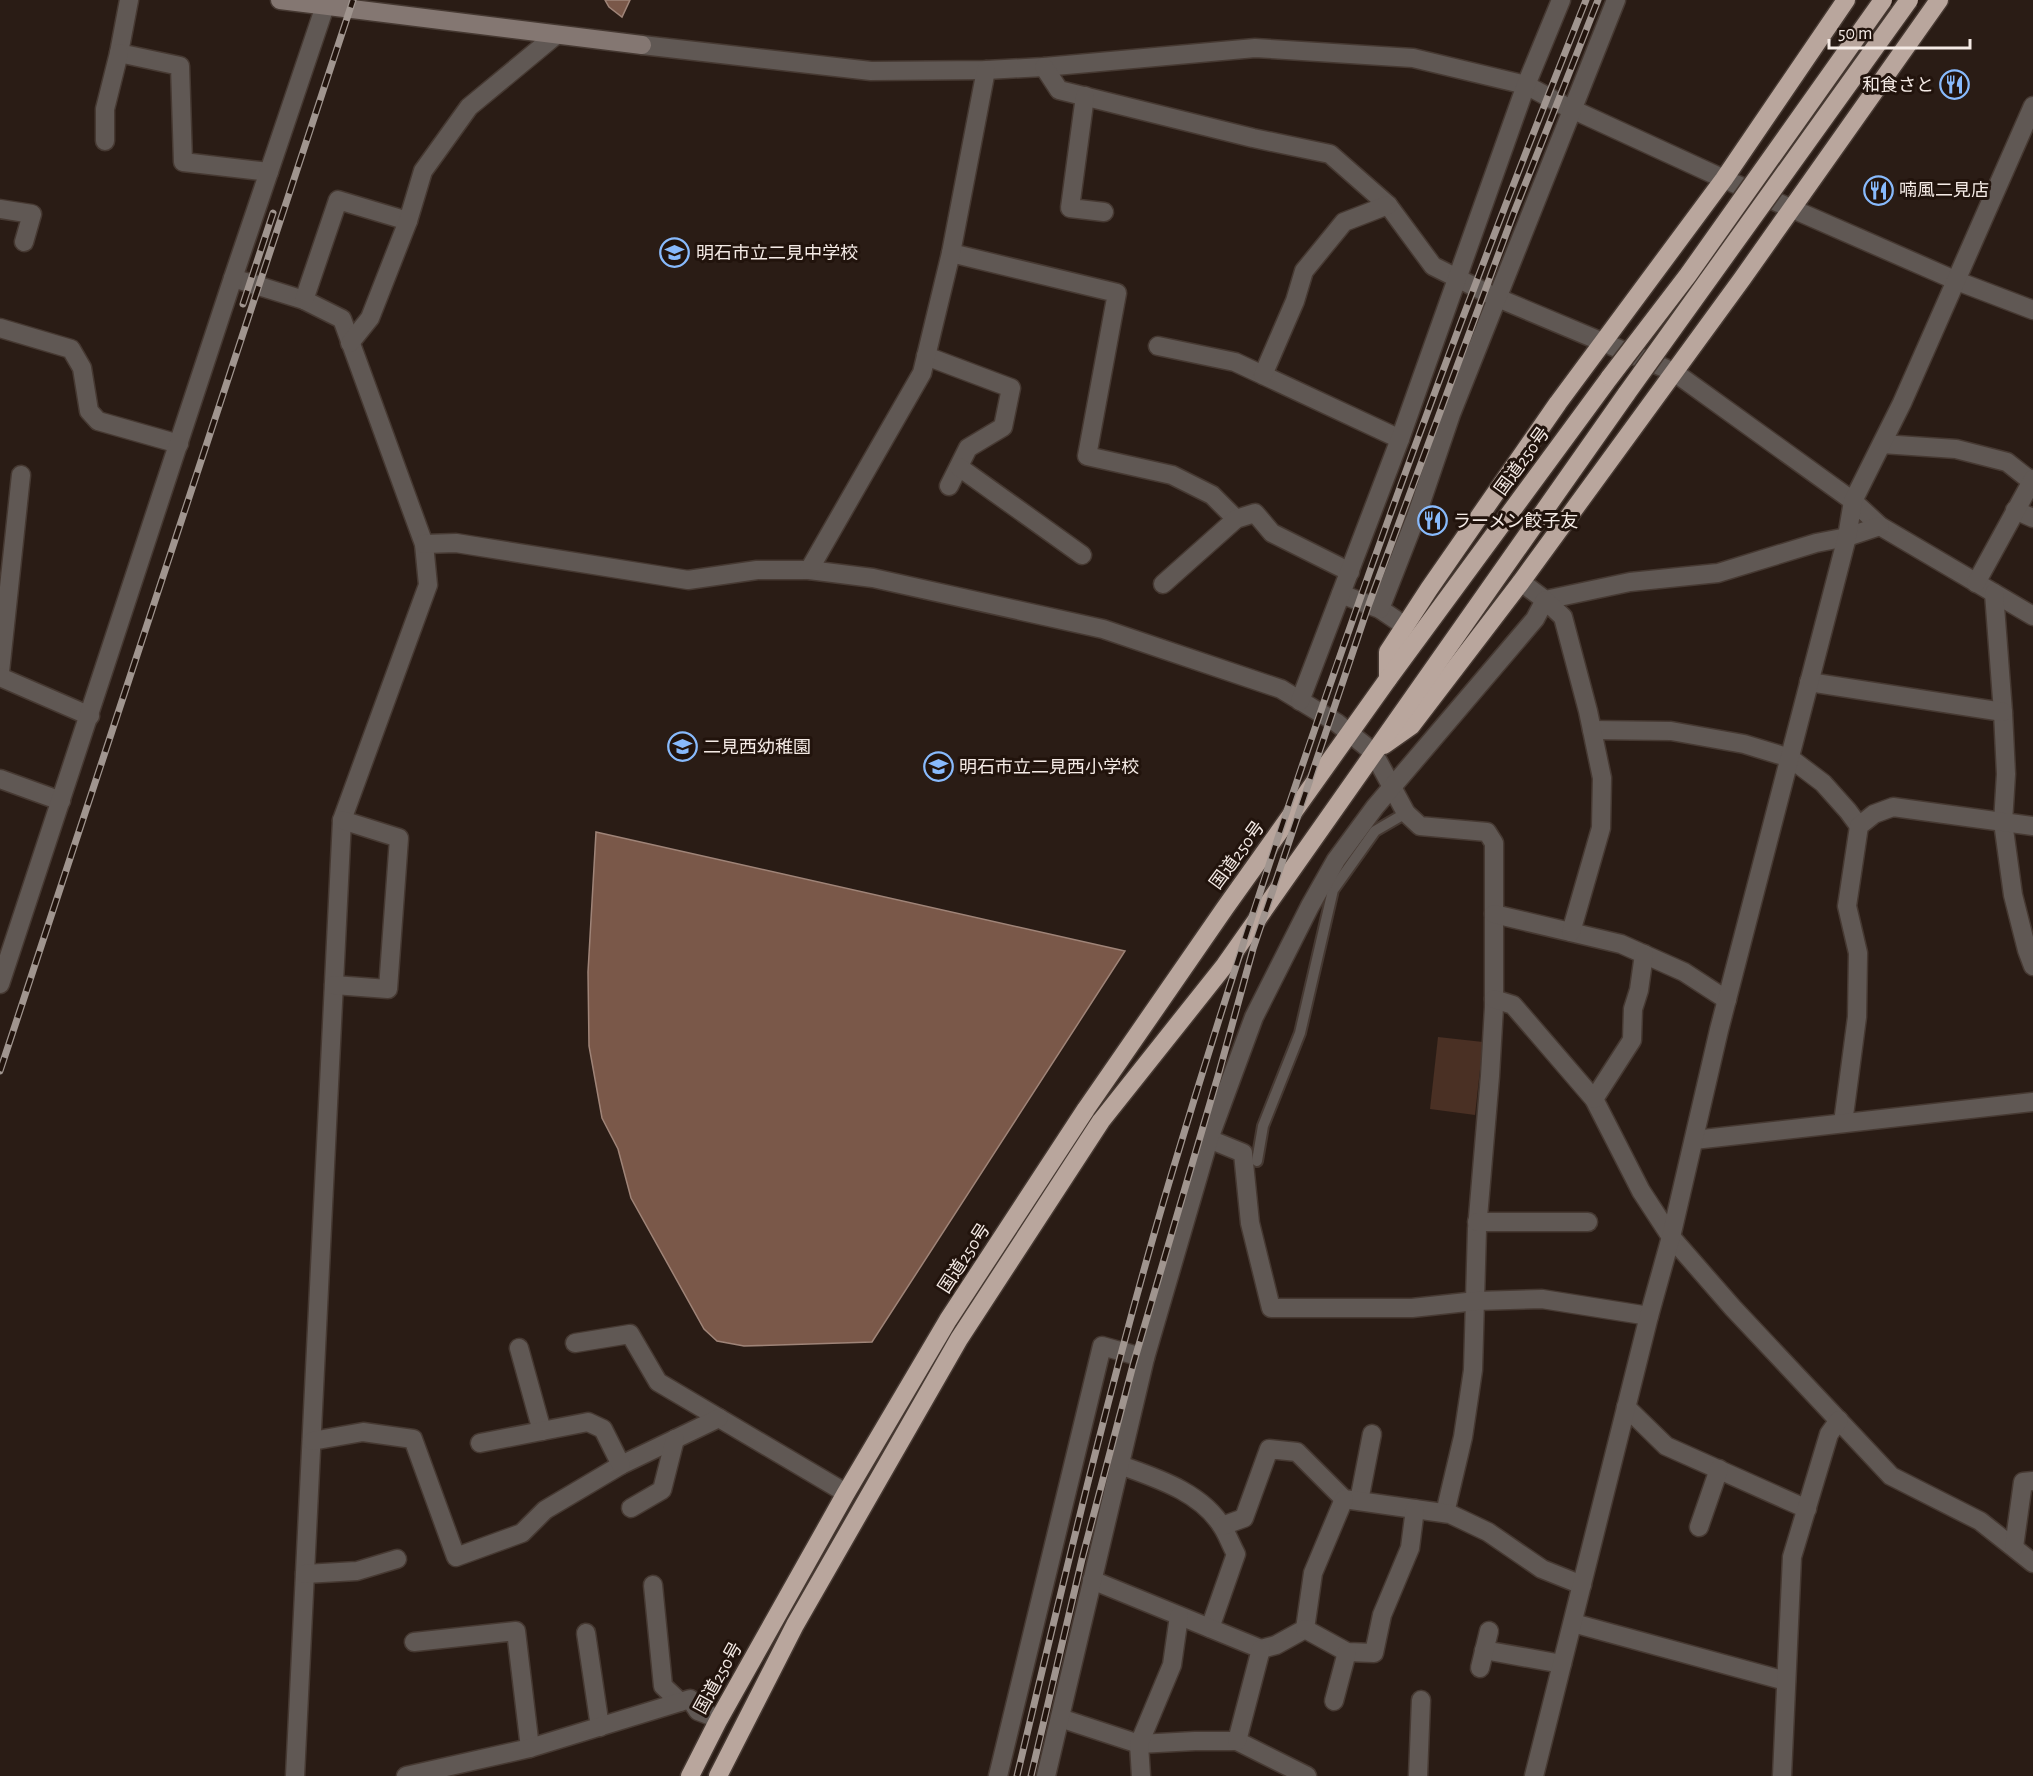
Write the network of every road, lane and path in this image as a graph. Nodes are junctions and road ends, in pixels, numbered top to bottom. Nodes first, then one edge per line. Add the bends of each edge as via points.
1 (129, 0) edge
2 (280, 0) edge
3 (1561, 0) edge
4 (1616, 0) edge
5 (1846, 0) edge
6 (1883, 0) edge
7 (1909, 0) edge
8 (1940, 0) edge
9 (325, 6) junction
10 (556, 35) junction
11 (119, 53) junction
12 (1044, 67) junction
13 (986, 70) junction
14 (1526, 85) junction
15 (1085, 96) junction
16 (2033, 106) edge
17 (1572, 108) junction
18 (105, 141) dead end
19 (269, 172) junction
20 (1724, 179) junction
21 (1388, 205) junction
22 (1791, 207) junction
23 (0, 209) edge
24 (1104, 212) dead end
25 (408, 221) junction
26 (24, 242) dead end
27 (951, 253) junction
28 (233, 278) junction
29 (1458, 279) junction
30 (1958, 281) junction
31 (1498, 297) junction
32 (304, 300) junction
33 (2033, 310) edge
34 (0, 328) edge
35 (350, 343) junction
36 (1602, 343) junction
37 (1158, 346) dead end
38 (926, 356) junction
39 (1674, 372) junction
40 (1263, 375) junction
41 (1400, 439) junction
42 (179, 444) junction
43 (1882, 444) junction
44 (959, 466) junction
45 (21, 475) dead end
46 (2032, 480) edge
47 (949, 486) dead end
48 (1853, 501) junction
49 (2015, 510) junction
50 (2033, 518) edge
51 (1236, 519) junction
52 (1880, 526) junction
53 (1847, 537) junction
54 (424, 544) junction
55 (1082, 555) dead end
56 (809, 570) junction
57 (1350, 572) junction
58 (1521, 582) junction
59 (1976, 582) junction
60 (1163, 584) dead end
61 (1994, 593) junction
62 (1341, 594) junction
63 (1545, 600) junction
64 (1380, 609) junction
65 (2033, 616) edge
66 (1405, 626) junction
67 (0, 674) edge
68 (1388, 679) junction
69 (1809, 682) junction
70 (1300, 701) junction
71 (2004, 712) junction
72 (90, 716) junction
73 (1592, 730) junction
74 (1349, 734) junction
75 (1373, 752) junction
76 (1790, 758) junction
77 (0, 779) edge
78 (1392, 787) junction
79 (61, 801) junction
80 (1407, 813) junction
81 (342, 820) junction
82 (2003, 822) junction
83 (1859, 826) junction
84 (2033, 826) edge
85 (1494, 914) junction
86 (1571, 932) junction
87 (1644, 954) junction
88 (2033, 966) edge
89 (0, 984) edge
90 (334, 985) junction
91 (1494, 999) junction
92 (1727, 1000) junction
93 (1594, 1099) junction
94 (2033, 1102) edge
95 (1843, 1123) junction
96 (1209, 1139) junction
97 (1694, 1140) junction
98 (1257, 1161) dead end
99 (1477, 1222) junction
100 (1588, 1222) dead end
101 (1671, 1237) junction
102 (1476, 1301) junction
103 (1649, 1316) junction
104 (575, 1343) dead end
105 (519, 1348) dead end
106 (1145, 1358) junction
107 (1626, 1407) junction
108 (719, 1418) junction
109 (1839, 1420) junction
110 (542, 1431) junction
111 (1372, 1434) dead end
112 (675, 1439) junction
113 (312, 1441) junction
114 (480, 1443) dead end
115 (621, 1465) junction
116 (1120, 1465) junction
117 (1719, 1469) junction
118 (2033, 1481) edge
119 (846, 1492) junction
120 (1352, 1500) junction
121 (632, 1508) dead end
122 (1415, 1509) junction
123 (1807, 1509) junction
124 (1445, 1513) junction
125 (1222, 1526) junction
126 (1699, 1527) dead end
127 (2014, 1547) junction
128 (397, 1559) dead end
129 (2033, 1563) edge
130 (305, 1574) junction
131 (1092, 1580) junction
132 (1582, 1585) junction
133 (653, 1586) dead end
134 (1179, 1616) junction
135 (1573, 1623) junction
136 (1210, 1628) junction
137 (1305, 1629) junction
138 (1489, 1631) dead end
139 (586, 1633) dead end
140 (414, 1642) dead end
141 (1262, 1649) junction
142 (1484, 1650) junction
143 (1347, 1652) junction
144 (1562, 1664) junction
145 (1480, 1668) dead end
146 (1786, 1681) junction
147 (1421, 1700) dead end
148 (1334, 1701) dead end
149 (680, 1702) junction
150 (1060, 1718) junction
151 (719, 1719) junction
152 (600, 1727) junction
153 (1237, 1741) junction
154 (1139, 1744) junction
155 (530, 1748) junction
156 (295, 1776) edge
157 (406, 1776) edge
158 (690, 1776) edge
159 (718, 1776) edge
160 (998, 1776) edge
161 (1046, 1776) edge
162 (1141, 1776) edge
163 (1307, 1776) edge
164 (1418, 1776) edge
165 (1534, 1776) edge
166 (1782, 1776) edge

1 - 11 street
2 - 9 street
3 - 14 street
4 - 17 street
5 - 20 highway
6 - 68 highway, 国道250号, bridge via 1688,275
7 - 75 highway, bridge
8 - 22 highway
9 - 10 street
9 - 19 street
10 - 13 street via 871,71
10 - 25 street via 469,107 423,171
11 - 18 street via 105,109
11 - 19 street via 180,66 183,162
12 - 13 street
12 - 14 street via 1256,48 1413,58
12 - 15 street via 1059,90
13 - 27 street
14 - 17 street
14 - 29 street
15 - 21 street via 1330,154
15 - 24 street via 1070,208
16 - 30 street
17 - 20 street
17 - 31 street
19 - 28 street
20 - 22 street
20 - 36 highway
21 - 29 street via 1433,266
21 - 40 street via 1344,222 1304,271
22 - 30 street
22 - 39 highway
23 - 26 street via 32,214
25 - 32 street via 338,200
25 - 35 street via 370,318
27 - 38 street
27 - 51 street via 1117,293 1087,456 1172,475 1212,495
28 - 32 street
28 - 42 street
29 - 31 street
29 - 41 street
30 - 33 street
30 - 43 street
31 - 36 street
31 - 64 street
32 - 35 street via 342,319
34 - 42 street via 71,349 82,368 89,411 98,421
35 - 54 street
36 - 39 street
36 - 66 highway via 1514,464
37 - 40 street via 1235,362
38 - 44 street via 1011,388 1004,428 968,448
38 - 56 street via 922,373
39 - 48 street
39 - 58 highway
40 - 41 street
41 - 57 street
42 - 72 street
43 - 46 street via 1956,449 2007,462
43 - 48 street
44 - 47 street
44 - 55 street
45 - 67 street
46 - 49 street
48 - 52 street
48 - 53 street
49 - 50 street
49 - 59 street
51 - 57 street via 1255,513 1272,533
51 - 60 street
52 - 53 street
52 - 59 street
53 - 63 street via 1718,573 1630,582
53 - 69 street
54 - 56 street via 456,543 688,580 757,570
54 - 81 street via 428,585
56 - 70 street via 873,578 1103,629 1281,689
57 - 62 street
58 - 63 street
58 - 75 highway via 1411,726
59 - 61 street
61 - 65 street
61 - 71 street
62 - 64 street
62 - 70 street
63 - 73 street via 1563,617
63 - 78 street via 1535,619
64 - 66 street
66 - 68 highway via 1389,652
67 - 72 street
68 - 74 highway, 国道250号
69 - 71 street
69 - 76 street
70 - 74 street
71 - 82 street
72 - 79 street
73 - 76 street via 1671,731 1744,744
73 - 86 street via 1602,778 1601,828
74 - 75 street
74 - 119 highway, 国道250号 via 1086,1109 948,1320
75 - 78 street
75 - 159 highway via 1225,965 1101,1121 959,1339 795,1625
76 - 83 street via 1823,783
76 - 92 street
77 - 79 street
78 - 80 street
78 - 96 street via 1336,860 1310,906 1254,1017
79 - 89 street
80 - 85 street via 1420,826 1487,832 1494,843
80 - 98 lane via 1375,831 1333,890 1300,1033 1263,1126
81 - 90 street
81 - 90 street via 399,838 388,989
82 - 83 street via 1893,807 1874,814
82 - 84 street
82 - 88 street via 2013,895
83 - 95 street via 1847,906 1858,953 1857,1017
85 - 86 street
85 - 91 street
86 - 87 street
87 - 92 street via 1684,972
87 - 93 street via 1633,1009 1632,1040
90 - 113 street
91 - 93 street via 1513,1005
91 - 99 street
92 - 97 street
93 - 101 street via 1641,1191
94 - 95 street
95 - 97 street
96 - 102 street via 1243,1152 1250,1223 1271,1308 1412,1308
96 - 106 street
97 - 101 street
99 - 100 street
99 - 102 street
101 - 103 street
101 - 109 street
102 - 103 street via 1542,1299
102 - 124 street via 1473,1370 1463,1437
103 - 107 street
104 - 108 street via 630,1334 658,1382
105 - 110 street
106 - 116 street
106 - 160 street via 1102,1346
107 - 117 street via 1666,1446
107 - 132 street
108 - 112 street
108 - 119 street
109 - 123 street via 1829,1434
109 - 127 street via 1891,1476 1980,1521
110 - 114 street
110 - 115 street via 588,1422 603,1429
111 - 120 street
112 - 115 street
112 - 121 street via 662,1490
113 - 115 street via 363,1432 413,1439 456,1557 522,1533 545,1510
113 - 130 street
116 - 125 street via 1167,1482 1204,1505
116 - 131 street
117 - 123 street
117 - 126 street
118 - 127 street via 2023,1482
119 - 151 highway, 国道250号
120 - 122 street
120 - 125 street via 1297,1452 1269,1449 1244,1518
120 - 137 street via 1313,1573
122 - 124 street
122 - 143 street via 1410,1548 1382,1615 1374,1653
123 - 146 street via 1792,1557
124 - 132 street via 1488,1532 1542,1569
125 - 136 street via 1236,1554
127 - 129 street
128 - 130 street via 357,1571
130 - 156 street
131 - 134 street
131 - 150 street
132 - 135 street
133 - 149 street via 663,1686
134 - 136 street
134 - 154 street via 1172,1665
135 - 144 street
135 - 146 street
136 - 141 street
137 - 141 street
137 - 143 street
138 - 142 street
139 - 152 street
140 - 155 street via 522,1630
141 - 153 street
142 - 144 street
142 - 145 street
143 - 148 street
144 - 165 street
146 - 166 street
147 - 164 street
149 - 151 street via 690,1699 698,1711
149 - 152 street
150 - 154 street
150 - 161 street
151 - 158 highway, 国道250号
152 - 155 street
153 - 154 street
153 - 163 street
154 - 162 street
155 - 157 street

